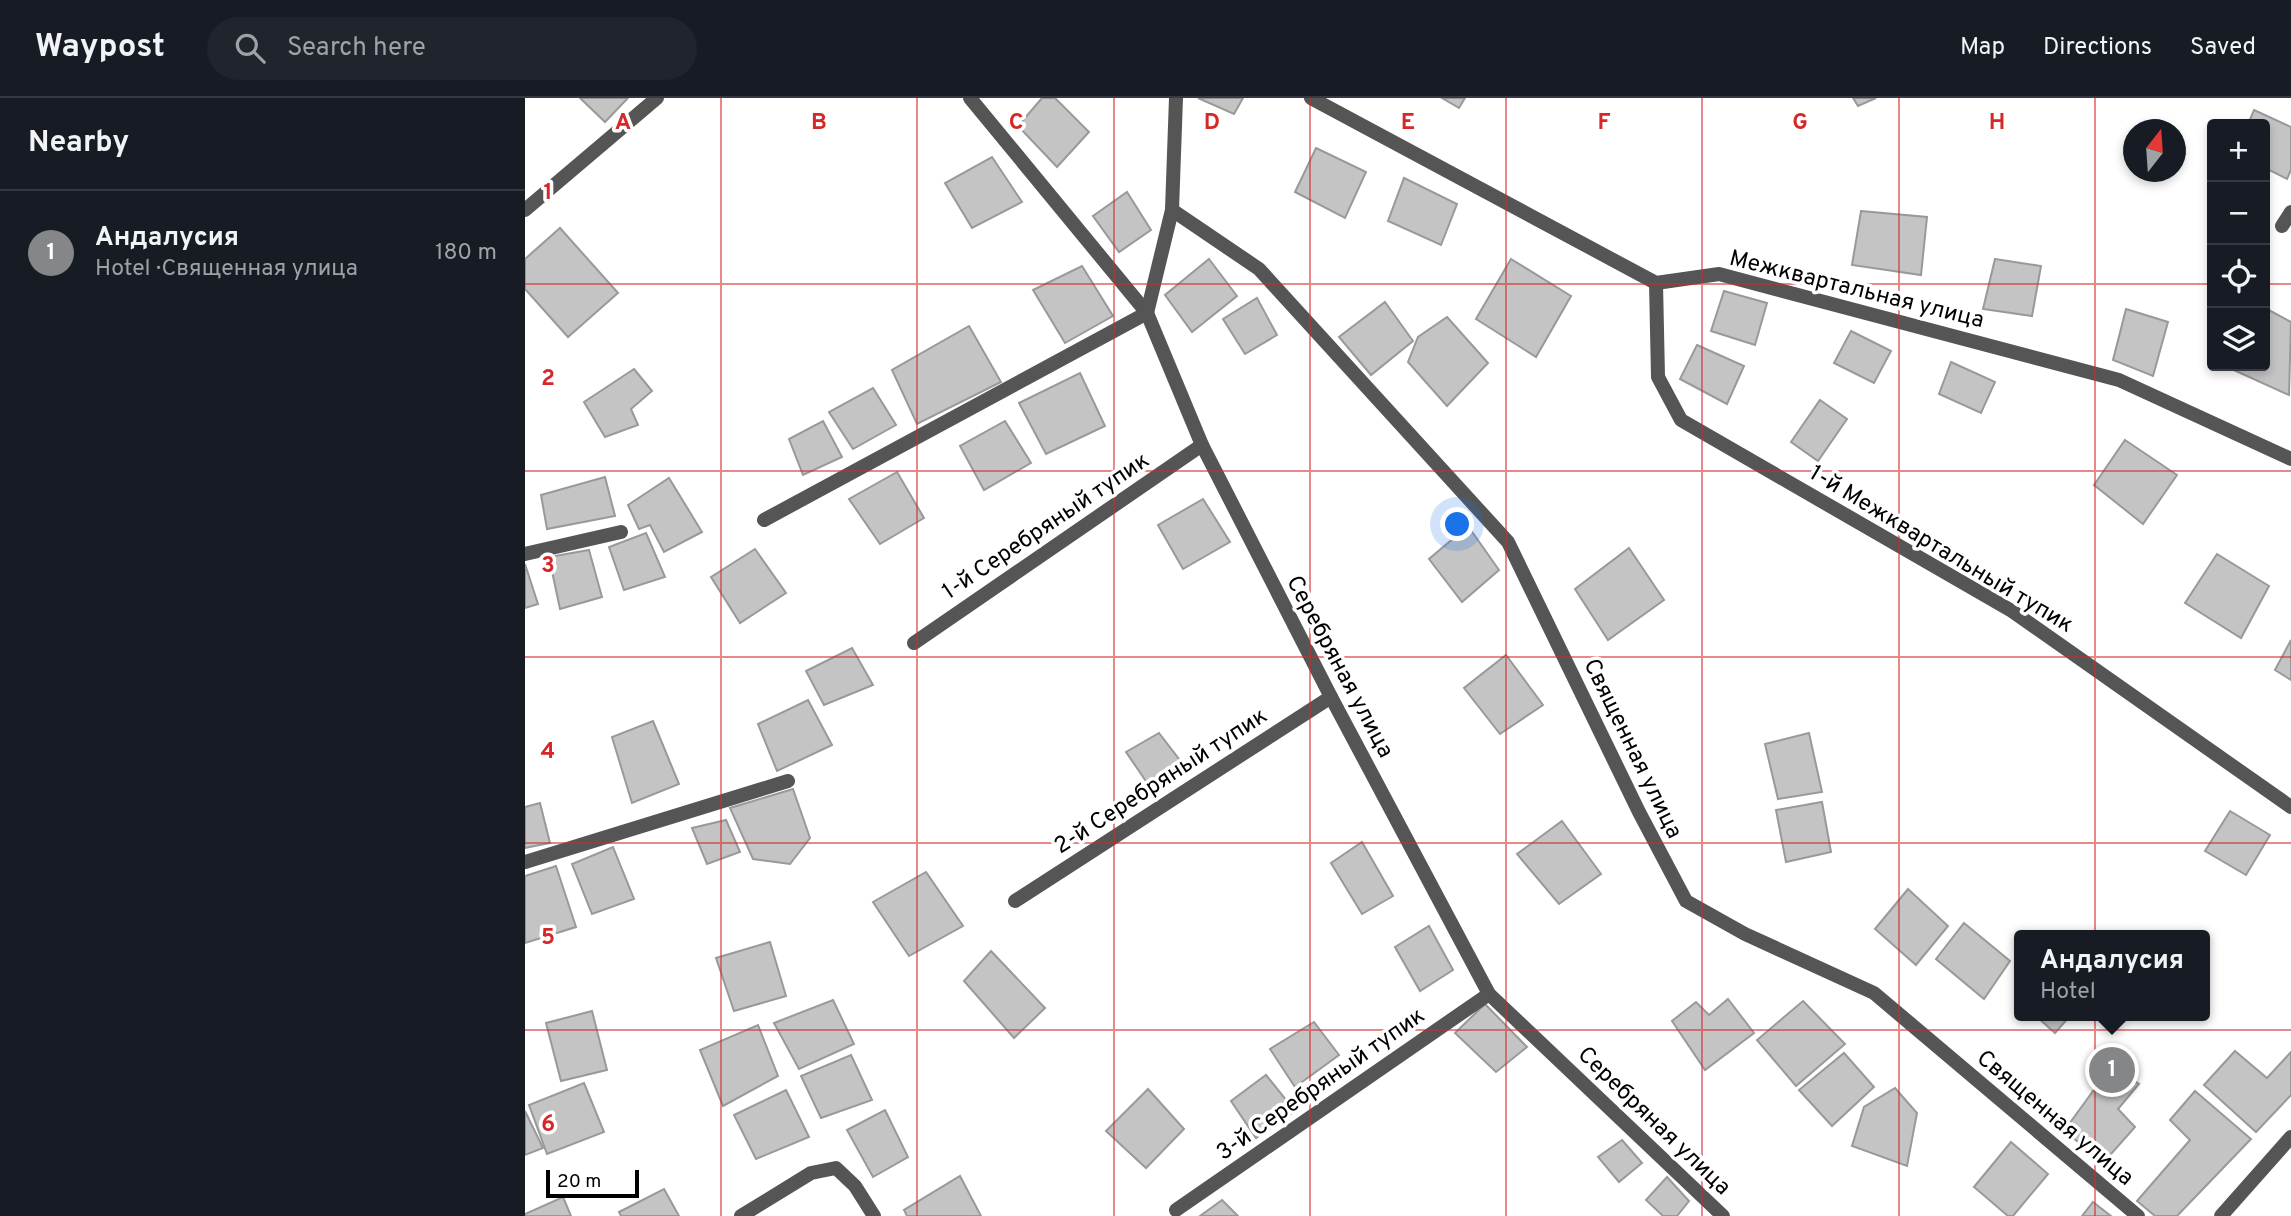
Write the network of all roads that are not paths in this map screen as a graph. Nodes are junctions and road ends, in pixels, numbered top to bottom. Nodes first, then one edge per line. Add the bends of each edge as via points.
1 (657, 98) edge
2 (970, 98) edge
3 (1176, 98) edge
4 (1311, 98) edge
5 (525, 210) edge
6 (1172, 210) junction
7 (2291, 212) edge
8 (2282, 226) dead end
9 (1656, 282) junction
10 (1147, 313) junction
11 (1202, 445) junction
12 (2291, 459) edge
13 (764, 520) dead end
14 (621, 532) dead end
15 (525, 554) edge
16 (914, 643) dead end
17 (1331, 697) junction
18 (788, 781) dead end
19 (2291, 807) edge
20 (525, 862) edge
21 (1015, 901) dead end
22 (1489, 994) junction
23 (2291, 1137) edge
24 (1176, 1210) dead end
25 (741, 1216) edge
26 (874, 1216) edge
27 (1723, 1216) edge
28 (2138, 1216) edge
29 (2221, 1216) edge

1 - 5 street
2 - 10 street, Серебряная улица
3 - 6 street
4 - 9 street
6 - 10 street
6 - 28 street, Священная улица via 1259,269 1508,542 1686,901 1745,934 1874,993
7 - 8 street
9 - 12 street, Межквартальная улица via 1719,274 2119,380
9 - 19 street, 1-й Межквартальный тупик via 1658,377 1681,420 2013,611
10 - 11 street, Серебряная улица
10 - 13 street
11 - 16 street, 1-й Серебряный тупик
11 - 17 street, Серебряная улица
14 - 15 street
17 - 21 street, 2-й Серебряный тупик
17 - 22 street, Серебряная улица
18 - 20 street
22 - 24 street, 3-й Серебряный тупик
22 - 27 street, Серебряная улица
23 - 29 street
25 - 26 street via 811,1173 837,1168

